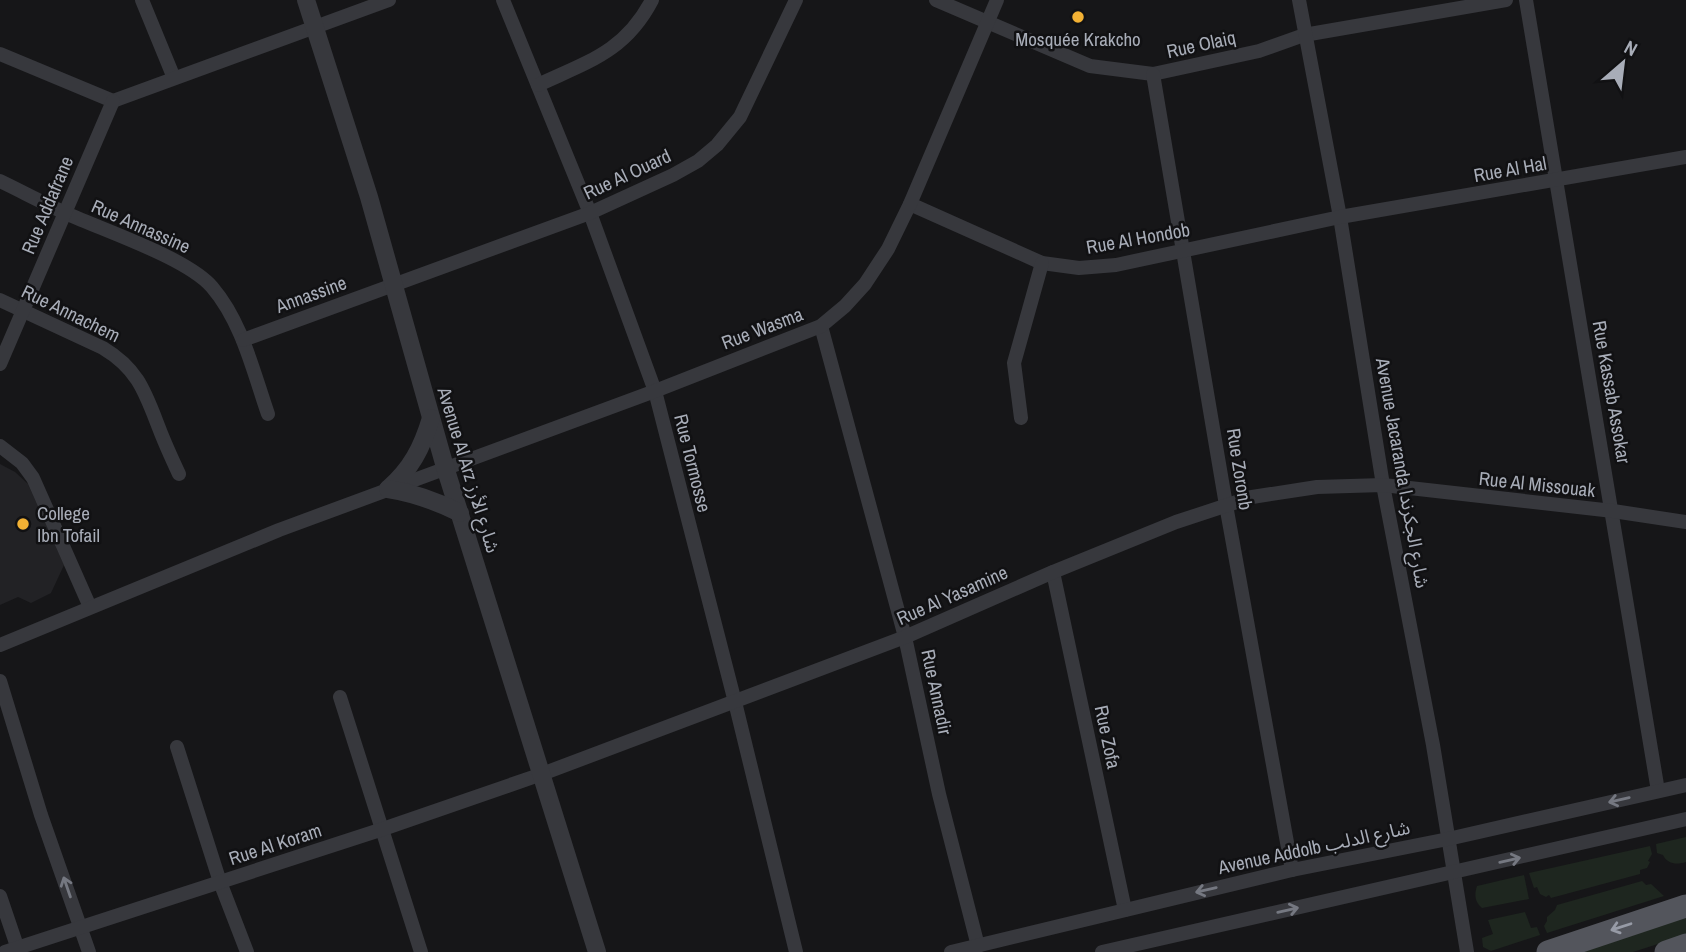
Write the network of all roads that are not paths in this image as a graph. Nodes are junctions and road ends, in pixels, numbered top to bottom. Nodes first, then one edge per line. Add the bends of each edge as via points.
1 (142, 0) edge
2 (306, 0) edge
3 (388, 0) edge
4 (503, 0) edge
5 (652, 0) edge
6 (796, 0) edge
7 (936, 0) edge
8 (997, 0) edge
9 (1299, 0) edge
10 (1506, 0) edge
11 (1526, 0) edge
12 (987, 22) junction
13 (315, 26) junction
14 (1304, 35) junction
15 (0, 54) edge
16 (1153, 74) junction
17 (174, 78) junction
18 (537, 85) junction
19 (113, 101) junction
20 (1686, 157) edge
21 (1557, 180) junction
22 (0, 181) edge
23 (910, 204) junction
24 (65, 213) junction
25 (590, 213) junction
26 (1340, 217) junction
27 (1185, 250) junction
28 (1042, 263) junction
29 (393, 286) junction
30 (0, 300) edge
31 (23, 310) junction
32 (821, 326) junction
33 (243, 340) junction
34 (0, 364) edge
35 (655, 391) junction
36 (268, 414) dead end
37 (431, 418) junction
38 (1021, 418) dead end
39 (0, 446) edge
40 (445, 467) junction
41 (179, 474) dead end
42 (1383, 485) junction
43 (388, 489) junction
44 (1226, 505) junction
45 (1613, 511) junction
46 (460, 513) junction
47 (1686, 523) edge
48 (1053, 572) junction
49 (90, 607) junction
50 (905, 637) junction
51 (0, 645) edge
52 (0, 681) edge
53 (340, 697) dead end
54 (735, 702) junction
55 (177, 747) dead end
56 (542, 774) junction
57 (1686, 785) edge
58 (1658, 792) junction
59 (1686, 819) edge
60 (383, 829) junction
61 (1448, 839) junction
62 (1292, 870) junction
63 (1453, 873) junction
64 (220, 883) junction
65 (0, 896) edge
66 (1686, 906) edge
67 (1125, 910) junction
68 (80, 927) junction
69 (1686, 945) edge
70 (978, 946) junction
71 (14, 951) edge
72 (89, 952) edge
73 (247, 952) edge
74 (421, 952) edge
75 (597, 952) edge
76 (796, 952) edge
77 (951, 952) edge
78 (1102, 952) edge
79 (1467, 952) edge
80 (1548, 952) edge
81 (1666, 952) edge

1 - 17 street
2 - 13 street, Avenue Al Arz شارع الأرز
3 - 13 street
4 - 18 street, Rue Tormosse
5 - 18 street via 635,27 604,55
6 - 25 street, Rue Al Ouard via 747,104 717,145 673,175
7 - 12 street, Rue Olaiq
8 - 12 street, Rue Wasma
9 - 14 street, Avenue Jacaranda شارع الجكرندا
10 - 14 street
11 - 21 street, Rue Kassab Assokar
12 - 16 street, Rue Olaiq via 1090,66
12 - 23 street, Rue Wasma
13 - 17 street
13 - 29 street, Avenue Al Arz شارع الأرز
14 - 16 street, Rue Olaiq via 1259,51
14 - 26 street, Avenue Jacaranda شارع الجكرندا
15 - 19 street
16 - 27 street, Rue Zoronb
17 - 19 street
18 - 25 street, Rue Tormosse
19 - 24 street, Rue Addafrane
20 - 21 street, Rue Al Hal
21 - 26 street, Rue Al Hal
21 - 45 street, Rue Kassab Assokar
22 - 24 street, Rue Annassine
23 - 28 street, Rue Al Hondob
23 - 32 street, Rue Wasma via 865,284
24 - 31 street, Rue Addafrane
24 - 33 street, Rue Annassine via 183,265 202,278 217,293
25 - 29 street, Rue Al Ouard
25 - 35 street, Rue Tormosse
26 - 27 street, Rue Al Hondob
26 - 42 street, Avenue Jacaranda شارع الجكرندا
27 - 28 street, Rue Al Hondob via 1116,265 1079,268
27 - 44 street, Rue Zoronb
28 - 38 street via 1014,363
29 - 33 street, Annassine
29 - 37 street, Avenue Al Arz شارع الأرز
30 - 31 street, Rue Annachem
31 - 34 street, Rue Addafrane
31 - 41 street, Rue Annachem via 103,348 131,368
32 - 35 street, Rue Wasma
32 - 50 street, Rue Annadir
33 - 36 street, Rue Annassine
35 - 40 street, Rue Wasma
35 - 54 street, Rue Tormosse
37 - 40 street, Avenue Al Arz شارع الأرز
37 - 43 street via 414,461
39 - 49 street via 33,478
40 - 43 street, Rue Wasma
40 - 46 street, Avenue Al Arz شارع الأرز
42 - 44 street, Rue Al Yasamine via 1301,488
42 - 45 street, Rue Al Missouak
42 - 61 street, Avenue Jacaranda شارع الجكرندا
43 - 46 street via 432,499
43 - 49 street, Rue Wasma
44 - 48 street, Rue Al Yasamine
44 - 62 street, Rue Zoronb
45 - 47 street, Rue Al Missouak
45 - 58 street, Rue Kassab Assokar
46 - 56 street, Avenue Al Arz شارع الأرز
48 - 50 street, Rue Al Yasamine
48 - 67 street, Rue Zofa
49 - 51 street, Rue Wasma
50 - 54 street, Rue Al Yasamine
50 - 70 street, Rue Annadir
68 -> 52 street
53 - 60 street
54 - 56 street, Rue Al Yasamine
54 - 76 street, Rue Tormosse
55 - 64 street
56 - 60 street, Rue Al Koram
56 - 75 street, Avenue Al Arz شارع الأرز
57 - 58 street, Avenue Addolb شارع الدلب
58 -> 61 street, Avenue Addolb شارع الدلب
63 -> 59 street
60 - 64 street, Rue Al Koram
60 - 74 street
61 - 62 street, Avenue Addolb شارع الدلب
61 - 63 street, Avenue Jacaranda شارع الجكرندا
62 -> 67 street, Avenue Addolb شارع الدلب
78 -> 63 street
63 - 79 street, Avenue Jacaranda شارع الجكرندا
64 - 68 street, Rue Al Koram
64 - 73 street
65 - 71 street
66 -> 80 main road
67 - 70 street, Avenue Addolb شارع الدلب
68 - 71 street, Rue Al Koram
68 - 72 street
69 - 81 main road
70 - 77 street, Avenue Addolb شارع الدلب

